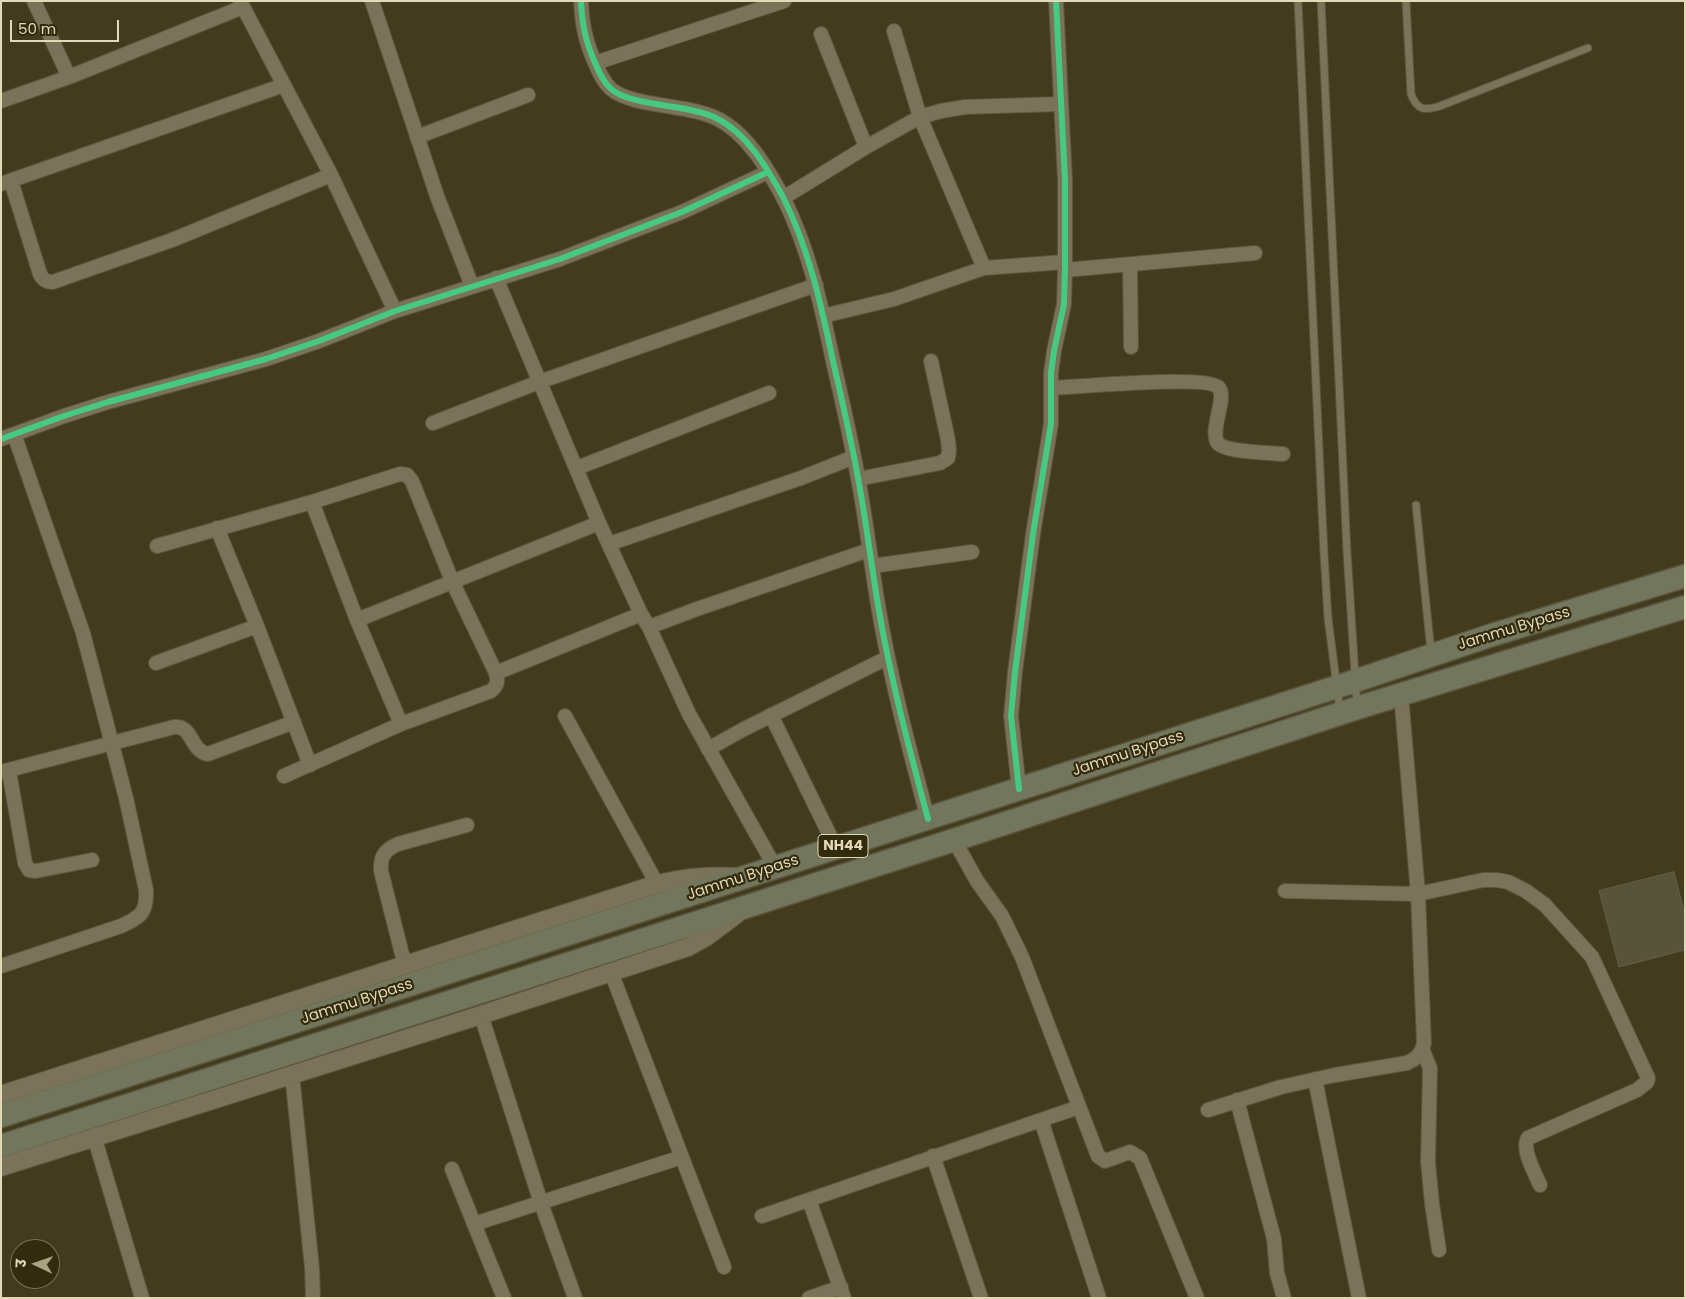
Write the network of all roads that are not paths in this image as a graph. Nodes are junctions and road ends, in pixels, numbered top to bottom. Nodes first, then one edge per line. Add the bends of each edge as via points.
1 (34, 1) edge
2 (372, 1) edge
3 (581, 1) edge
4 (784, 1) edge
5 (1056, 1) edge
6 (1298, 1) edge
7 (1321, 1) edge
8 (1406, 1) edge
9 (242, 4) edge
10 (749, 7) edge
11 (894, 31) dead end
12 (821, 34) dead end
13 (1588, 48) dead end
14 (595, 63) junction
15 (70, 77) junction
16 (284, 85) junction
17 (528, 95) dead end
18 (1, 102) edge
19 (1061, 104) junction
20 (920, 118) junction
21 (417, 137) junction
22 (866, 147) junction
23 (768, 172) junction
24 (331, 175) junction
25 (6, 183) edge
26 (783, 198) junction
27 (1255, 253) dead end
28 (1130, 265) junction
29 (1065, 266) junction
30 (984, 268) junction
31 (496, 278) junction
32 (816, 285) junction
33 (472, 286) junction
34 (396, 312) junction
35 (823, 316) junction
36 (1131, 347) dead end
37 (931, 361) dead end
38 (539, 382) junction
39 (1051, 388) junction
40 (770, 393) dead end
41 (434, 423) dead end
42 (8, 436) edge
43 (1283, 454) dead end
44 (854, 457) junction
45 (576, 468) junction
46 (858, 479) junction
47 (312, 502) junction
48 (1416, 505) dead end
49 (599, 523) junction
50 (217, 528) junction
51 (609, 544) junction
52 (157, 546) dead end
53 (869, 550) junction
54 (972, 552) dead end
55 (872, 566) junction
56 (1685, 576) edge
57 (452, 581) junction
58 (1685, 607) edge
59 (641, 614) junction
60 (357, 620) junction
61 (257, 626) junction
62 (649, 627) junction
63 (1431, 655) junction
64 (887, 658) junction
65 (156, 662) dead end
66 (496, 673) junction
67 (1346, 684) junction
68 (1401, 694) junction
69 (1349, 711) junction
70 (565, 716) dead end
71 (771, 716) junction
72 (294, 722) junction
73 (401, 724) junction
74 (112, 743) junction
75 (708, 749) junction
76 (310, 765) junction
77 (5, 771) edge
78 (284, 776) dead end
79 (1019, 789) junction
80 (928, 819) junction
81 (467, 825) dead end
82 (954, 840) junction
83 (836, 848) junction
84 (92, 860) dead end
85 (775, 867) junction
86 (744, 877) junction
87 (657, 884) junction
88 (1285, 891) dead end
89 (1418, 894) junction
90 (746, 906) junction
91 (1, 966) edge
92 (405, 966) junction
93 (611, 972) junction
94 (481, 1015) junction
95 (1423, 1051) junction
96 (292, 1074) junction
97 (1314, 1079) junction
98 (1, 1095) edge
99 (1237, 1100) junction
100 (1079, 1107) junction
101 (1208, 1110) dead end
102 (1, 1116) edge
103 (1040, 1120) junction
104 (94, 1136) junction
105 (1, 1146) edge
106 (933, 1156) junction
107 (682, 1158) junction
108 (1, 1167) edge
109 (452, 1169) dead end
110 (1540, 1185) dead end
111 (809, 1200) junction
112 (541, 1203) junction
113 (762, 1216) dead end
114 (474, 1224) junction
115 (1439, 1250) dead end
116 (724, 1267) dead end
117 (842, 1293) edge
118 (142, 1298) edge
119 (313, 1298) edge
120 (504, 1298) edge
121 (575, 1298) edge
122 (809, 1298) edge
123 (981, 1298) edge
124 (1099, 1298) edge
125 (1197, 1298) edge
126 (1284, 1298) edge
127 (1359, 1298) edge

1 - 15 street
2 - 21 street
3 - 14 street via 586,45
4 - 10 street
5 - 19 street
6 - 67 lane via 1328,618
7 - 67 lane via 1346,552
8 - 13 lane via 1411,94 1415,104 1421,108 1440,106
9 - 15 street
9 - 16 street
10 - 14 street
11 - 20 street
12 - 22 street
14 - 23 street via 610,89 622,96 716,118 737,132
15 - 18 street
16 - 24 street
16 - 25 street
17 - 21 street
19 - 20 street via 965,106
19 - 29 street
20 - 22 street
20 - 30 street
21 - 33 street
22 - 26 street
23 - 26 street
23 - 31 street via 682,212 560,259
24 - 25 street via 172,240 53,282 42,279
24 - 34 street
26 - 32 street via 804,245
27 - 28 street
28 - 29 street
28 - 36 street
29 - 30 street
29 - 39 street via 1064,304 1054,351
30 - 35 street via 894,299
31 - 33 street
31 - 38 street
32 - 35 street
32 - 38 street
33 - 34 street
34 - 42 street via 266,359 108,402
35 - 44 street
37 - 46 street via 948,440 948,458 940,463
38 - 41 street
38 - 45 street
39 - 43 street via 1174,382 1216,385 1221,397 1215,434 1217,444 1233,450
39 - 79 street via 1051,424 1011,716
40 - 45 street
42 - 74 street via 82,633
44 - 46 street
44 - 51 street
45 - 49 street
46 - 53 street
47 - 50 street
47 - 57 street via 400,474 407,475
47 - 60 street
48 - 63 lane
49 - 51 street
49 - 57 street
50 - 52 street
50 - 61 street
51 - 59 street
53 - 55 street
53 - 62 street
54 - 55 street
55 - 64 street
56 - 63 highway, Jammu Bypass / NH44
57 - 60 street
57 - 66 street
58 - 68 highway, Jammu Bypass / NH44
59 - 62 street
59 - 66 street
60 - 73 street
61 - 65 street
61 - 72 street
62 - 75 street
63 - 67 highway, Jammu Bypass / NH44
64 - 71 street
64 - 80 street
66 - 73 street via 498,681 491,691
67 - 69 lane
67 - 69 lane
67 - 79 highway, Jammu Bypass / NH44
68 - 69 highway, Jammu Bypass / NH44
68 - 89 street
69 - 82 highway, Jammu Bypass / NH44
70 - 87 street
71 - 75 street
71 - 83 street
72 - 74 street via 208,754 202,753 186,730 178,727
72 - 76 street
73 - 76 street
74 - 77 street
74 - 91 street via 146,890 143,912 121,926
75 - 85 street
76 - 78 street
77 - 84 street via 29,870
79 - 80 highway, Jammu Bypass / NH44
80 - 83 highway, Jammu Bypass / NH44
81 - 92 street via 398,844 389,848 380,861
82 - 90 highway, Jammu Bypass / NH44
82 - 100 street via 1013,937
83 - 85 highway, Jammu Bypass / NH44
85 - 86 highway, Jammu Bypass / NH44
86 - 87 street via 713,875
86 - 102 highway, Jammu Bypass / NH44
87 - 92 street
88 - 89 street
89 - 95 street
89 - 110 street via 1497,880 1526,891 1545,905 1592,957 1648,1078 1646,1085 1637,1090 1528,1138 1526,1150
90 - 93 street via 688,947
90 - 105 highway, Jammu Bypass / NH44
92 - 98 street
93 - 94 street
93 - 107 street
94 - 96 street
94 - 112 street
95 - 97 street via 1407,1063
95 - 115 street via 1430,1068 1428,1162
96 - 104 street
96 - 119 street
97 - 99 street
97 - 127 street
99 - 101 street
99 - 126 street via 1274,1239 1276,1273
100 - 103 street
100 - 125 street via 1100,1158 1105,1161 1130,1152 1140,1158
103 - 106 street
103 - 124 street
104 - 108 street
104 - 118 street
106 - 111 street
106 - 123 street
107 - 112 street
107 - 116 street
109 - 114 street
111 - 113 street
111 - 117 street
112 - 114 street
112 - 121 street
114 - 120 street
117 - 122 street

